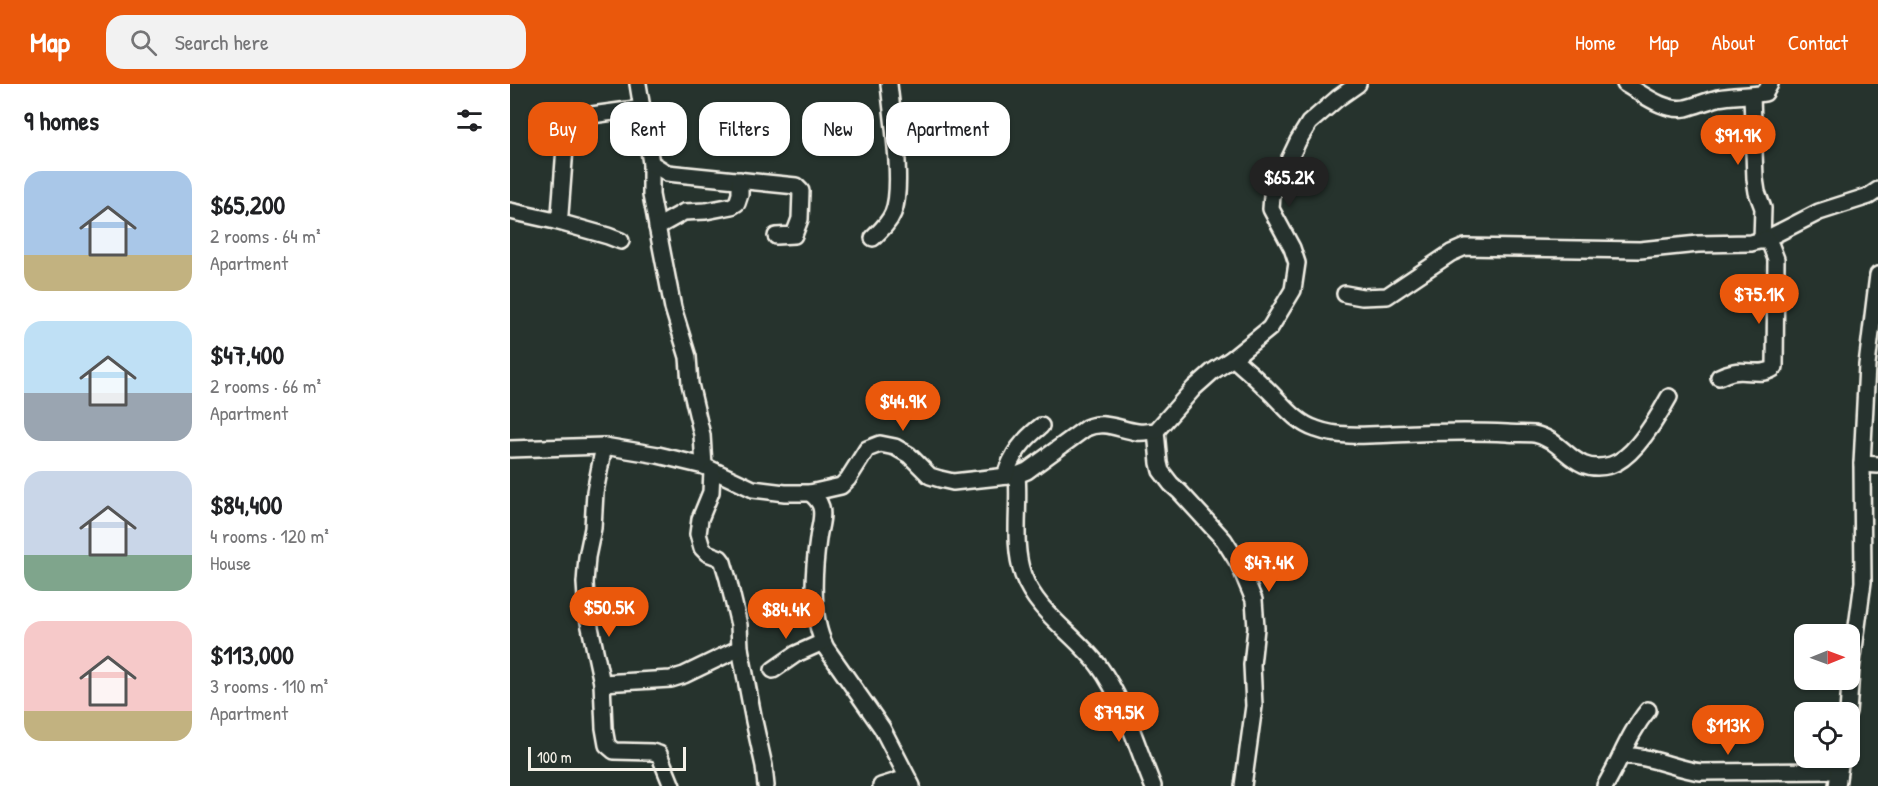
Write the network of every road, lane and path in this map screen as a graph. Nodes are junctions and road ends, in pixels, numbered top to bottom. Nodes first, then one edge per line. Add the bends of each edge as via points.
1 (638, 84) edge
2 (889, 84) edge
3 (1358, 84) edge
4 (1625, 84) edge
5 (1770, 84) edge
6 (1337, 91) edge
7 (1752, 96) junction
8 (642, 102) edge
9 (610, 112) edge
10 (650, 156) edge
11 (651, 163) junction
12 (740, 180) junction
13 (1878, 190) edge
14 (510, 211) edge
15 (555, 221) junction
16 (657, 227) junction
17 (776, 236) dead end
18 (873, 237) dead end
19 (1764, 240) junction
20 (621, 241) dead end
21 (1878, 275) edge
22 (1345, 294) dead end
23 (1233, 358) junction
24 (1719, 377) dead end
25 (1670, 397) dead end
26 (1041, 426) dead end
27 (1156, 430) junction
28 (604, 446) junction
29 (510, 449) edge
30 (1862, 464) junction
31 (1878, 465) edge
32 (708, 469) junction
33 (1011, 475) junction
34 (810, 493) junction
35 (823, 642) junction
36 (740, 648) junction
37 (773, 670) dead end
38 (602, 683) junction
39 (1849, 702) edge
40 (1648, 711) dead end
41 (1621, 756) junction
42 (1839, 772) edge
43 (910, 782) edge
44 (672, 786) edge
45 (766, 786) edge
46 (881, 786) edge
47 (1153, 786) edge
48 (1243, 786) edge
49 (1605, 786) edge

1 - 8 street
2 - 18 street via 898,181 894,211
3 - 6 street
4 - 7 street via 1659,104 1675,108
5 - 7 street via 1765,93
6 - 23 street via 1298,141 1272,196 1270,208 1297,263 1293,290 1270,328
7 - 19 street via 1755,179 1763,208
9 - 15 street via 567,121 560,214
10 - 11 street
11 - 12 street via 667,173
11 - 16 street
12 - 16 street via 740,194 732,206 684,212
12 - 17 street via 796,186 801,191 800,219 794,235
13 - 19 street via 1819,212
14 - 15 street
15 - 20 street
16 - 32 street via 673,308 688,357
19 - 22 street via 1640,250 1465,247 1388,296
19 - 24 street via 1772,246 1776,259 1775,367
21 - 30 street via 1867,365
23 - 25 street via 1285,409 1315,429 1360,435 1463,430 1534,434 1553,442 1590,468 1622,460 1642,439
23 - 27 street via 1194,388
26 - 33 street via 1018,447 1012,457
27 - 33 street via 1139,432 1094,424 1027,471
27 - 48 street via 1161,471 1224,540 1254,600 1254,706
28 - 29 street
28 - 32 street
28 - 38 street via 585,583 586,613
30 - 31 street
30 - 39 street via 1863,582
32 - 34 street via 753,489
32 - 36 street via 711,492 698,534 702,548 723,562 739,625
33 - 34 street via 953,482 940,479 930,476 909,455 880,444 867,449 841,486
33 - 47 street via 1024,578 1047,613 1098,664 1115,689
34 - 35 street via 819,501 822,512 814,593
35 - 37 street via 795,654
35 - 43 street via 882,728
36 - 38 street via 671,679
36 - 45 street
38 - 44 street via 607,745 619,752 659,754
40 - 41 street via 1630,735
41 - 42 street via 1701,772
41 - 49 street
43 - 46 street

